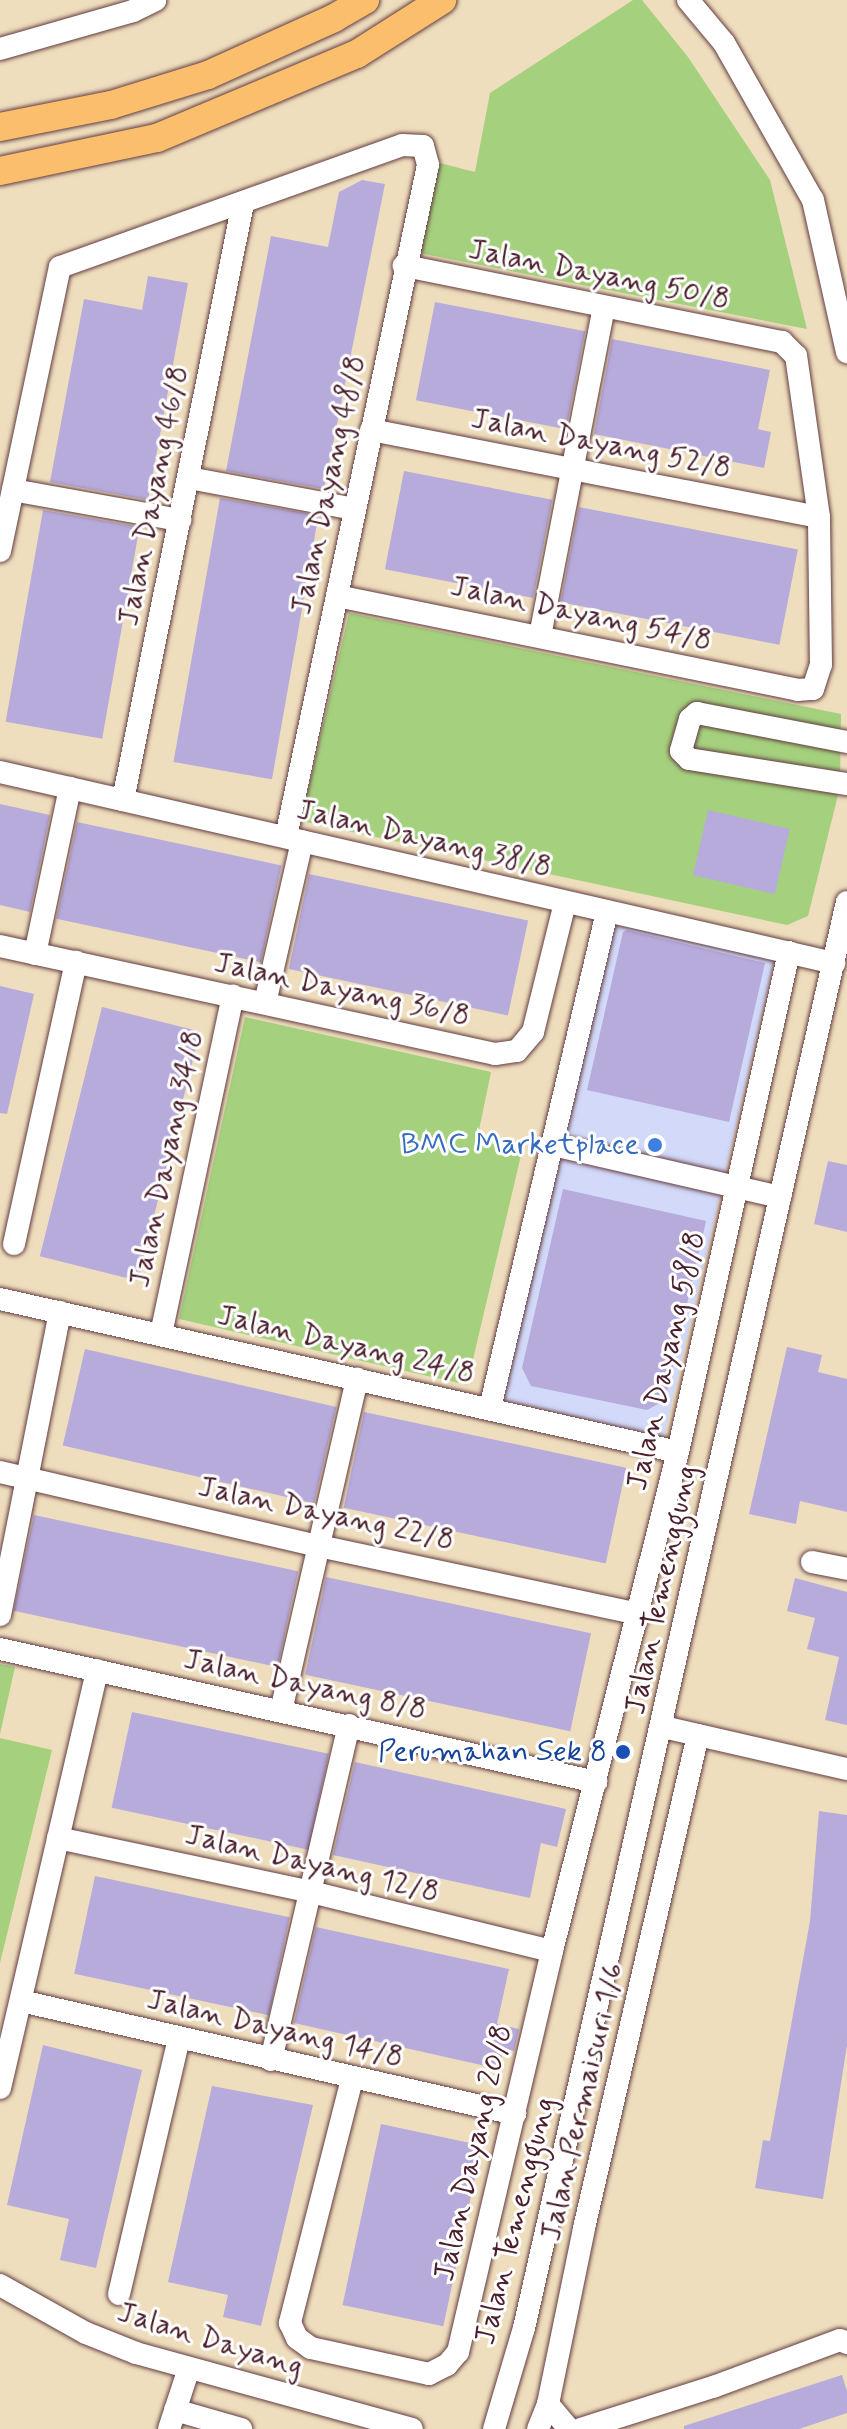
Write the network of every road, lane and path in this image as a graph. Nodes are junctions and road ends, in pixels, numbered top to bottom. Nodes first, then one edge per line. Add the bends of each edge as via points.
1 (156, 0) edge
2 (365, 0) edge
3 (442, 0) edge
4 (688, 0) edge
5 (0, 49) edge
6 (0, 127) edge
7 (0, 171) edge
8 (243, 203) junction
9 (404, 266) junction
10 (604, 307) junction
11 (847, 352) edge
12 (371, 430) junction
13 (573, 471) junction
14 (189, 478) junction
15 (13, 490) junction
16 (355, 509) junction
17 (819, 517) junction
18 (180, 520) junction
19 (3, 521) edge
20 (0, 551) edge
21 (337, 596) junction
22 (540, 636) junction
23 (847, 742) edge
24 (0, 772) edge
25 (847, 784) edge
26 (70, 788) junction
27 (123, 800) junction
28 (294, 839) junction
29 (847, 902) edge
30 (565, 903) junction
31 (607, 912) junction
32 (0, 946) edge
33 (789, 952) junction
34 (35, 954) junction
35 (76, 962) junction
36 (834, 963) junction
37 (233, 996) junction
38 (265, 1003) junction
39 (553, 1145) junction
40 (736, 1187) junction
41 (780, 1197) junction
42 (14, 1244) dead end
43 (0, 1299) edge
44 (60, 1312) junction
45 (161, 1334) junction
46 (357, 1379) junction
47 (490, 1408) junction
48 (678, 1452) junction
49 (0, 1472) edge
50 (30, 1479) junction
51 (319, 1546) junction
52 (812, 1562) dead end
53 (847, 1569) edge
54 (640, 1614) junction
55 (0, 1615) edge
56 (0, 1649) edge
57 (97, 1670) junction
58 (281, 1711) junction
59 (349, 1725) junction
60 (663, 1727) junction
61 (698, 1735) junction
62 (847, 1769) edge
63 (596, 1782) junction
64 (58, 1838) junction
65 (311, 1892) junction
66 (552, 1951) junction
67 (21, 2001) junction
68 (179, 2038) junction
69 (271, 2060) junction
70 (352, 2079) junction
71 (0, 2088) edge
72 (515, 2114) junction
73 (0, 2285) edge
74 (119, 2294) dead end
75 (843, 2342) edge
76 (189, 2368) junction
77 (548, 2404) junction
78 (172, 2420) edge
79 (241, 2429) edge
80 (412, 2429) edge
81 (494, 2429) edge
82 (538, 2429) edge
83 (569, 2429) edge
84 (581, 2429) edge

1 - 5 street
2 - 6 main road via 208,75 111,105
3 - 7 main road via 357,54 157,138
4 - 11 street via 724,43 813,200
8 - 9 street, Jalan Dayang 48/8 via 402,145 423,146 428,165
8 - 14 street, Jalan Dayang 46/8
8 - 15 street via 60,267
9 - 10 street, Jalan Dayang 50/8
9 - 12 street, Jalan Dayang 48/8
10 - 13 street
10 - 17 street, Jalan Dayang 50/8 via 782,342 796,356
12 - 13 street, Jalan Dayang 52/8
12 - 16 street, Jalan Dayang 48/8
13 - 17 street, Jalan Dayang 52/8
13 - 22 street
14 - 16 street
14 - 18 street, Jalan Dayang 46/8
15 - 18 street
15 - 19 street
16 - 21 street, Jalan Dayang 48/8
17 - 22 street, Jalan Dayang 54/8 via 821,665 813,689 797,690
18 - 27 street, Jalan Dayang 46/8
19 - 20 street
21 - 22 street, Jalan Dayang 54/8
21 - 28 street, Jalan Dayang 48/8
23 - 25 street via 697,713 690,719 681,751 689,759
24 - 26 street, Jalan Dayang 38/8
26 - 27 street, Jalan Dayang 38/8
26 - 34 street
27 - 28 street, Jalan Dayang 38/8
28 - 30 street, Jalan Dayang 38/8
28 - 38 street, Jalan Dayang 48/8
29 - 36 street, Jalan Temenggung
30 - 31 street, Jalan Dayang 38/8
30 - 38 street, Jalan Dayang 36/8 via 533,1032 517,1051 495,1054
31 - 33 street, Jalan Dayang 38/8
31 - 39 street
32 - 34 street, Jalan Dayang 36/8
33 - 36 street, Jalan Dayang 38/8
33 - 40 street, Jalan Dayang 58/8
34 - 35 street, Jalan Dayang 36/8
35 - 37 street, Jalan Dayang 36/8
35 - 42 street
36 - 41 street, Jalan Temenggung
37 - 38 street, Jalan Dayang 36/8
37 - 45 street, Jalan Dayang 34/8
39 - 40 street
39 - 47 street
40 - 41 street
40 - 48 street, Jalan Dayang 58/8
41 - 60 street, Jalan Temenggung
43 - 44 street, Jalan Dayang 24/8
44 - 45 street, Jalan Dayang 24/8
44 - 50 street
45 - 46 street, Jalan Dayang 24/8
46 - 47 street, Jalan Dayang 24/8
46 - 51 street
47 - 48 street, Jalan Dayang 24/8
48 - 54 street, Jalan Dayang 58/8
49 - 50 street, Jalan Dayang 22/8
50 - 51 street, Jalan Dayang 22/8
50 - 55 street
51 - 54 street, Jalan Dayang 22/8
51 - 58 street
52 - 53 street
54 - 63 street, Jalan Dayang 58/8
56 - 57 street, Jalan Dayang 8/8
57 - 58 street, Jalan Dayang 8/8
57 - 64 street
58 - 59 street, Jalan Dayang 8/8
59 - 63 street, Jalan Dayang 8/8
59 - 65 street
60 - 61 street
60 - 81 street, Jalan Temenggung via 524,2328
61 - 62 street
61 - 77 street, Jalan Permaisuri 1/6
63 - 66 street, Jalan Dayang 20/8
64 - 65 street, Jalan Dayang 12/8
64 - 67 street
65 - 66 street, Jalan Dayang 12/8
65 - 69 street
66 - 72 street, Jalan Dayang 20/8
67 - 68 street, Jalan Dayang 14/8
67 - 71 street
68 - 69 street, Jalan Dayang 14/8
68 - 74 street
69 - 70 street, Jalan Dayang 14/8
70 - 72 street, Jalan Dayang 14/8
70 - 72 street, Jalan Dayang 20/8 via 290,2323 297,2338 311,2348 423,2374 447,2365 458,2352
73 - 76 street, Jalan Dayang via 86,2333
75 - 84 street
76 - 78 street
76 - 80 street, Jalan Dayang
77 - 82 street, Jalan Permaisuri 1/6
77 - 83 street
78 - 79 street

